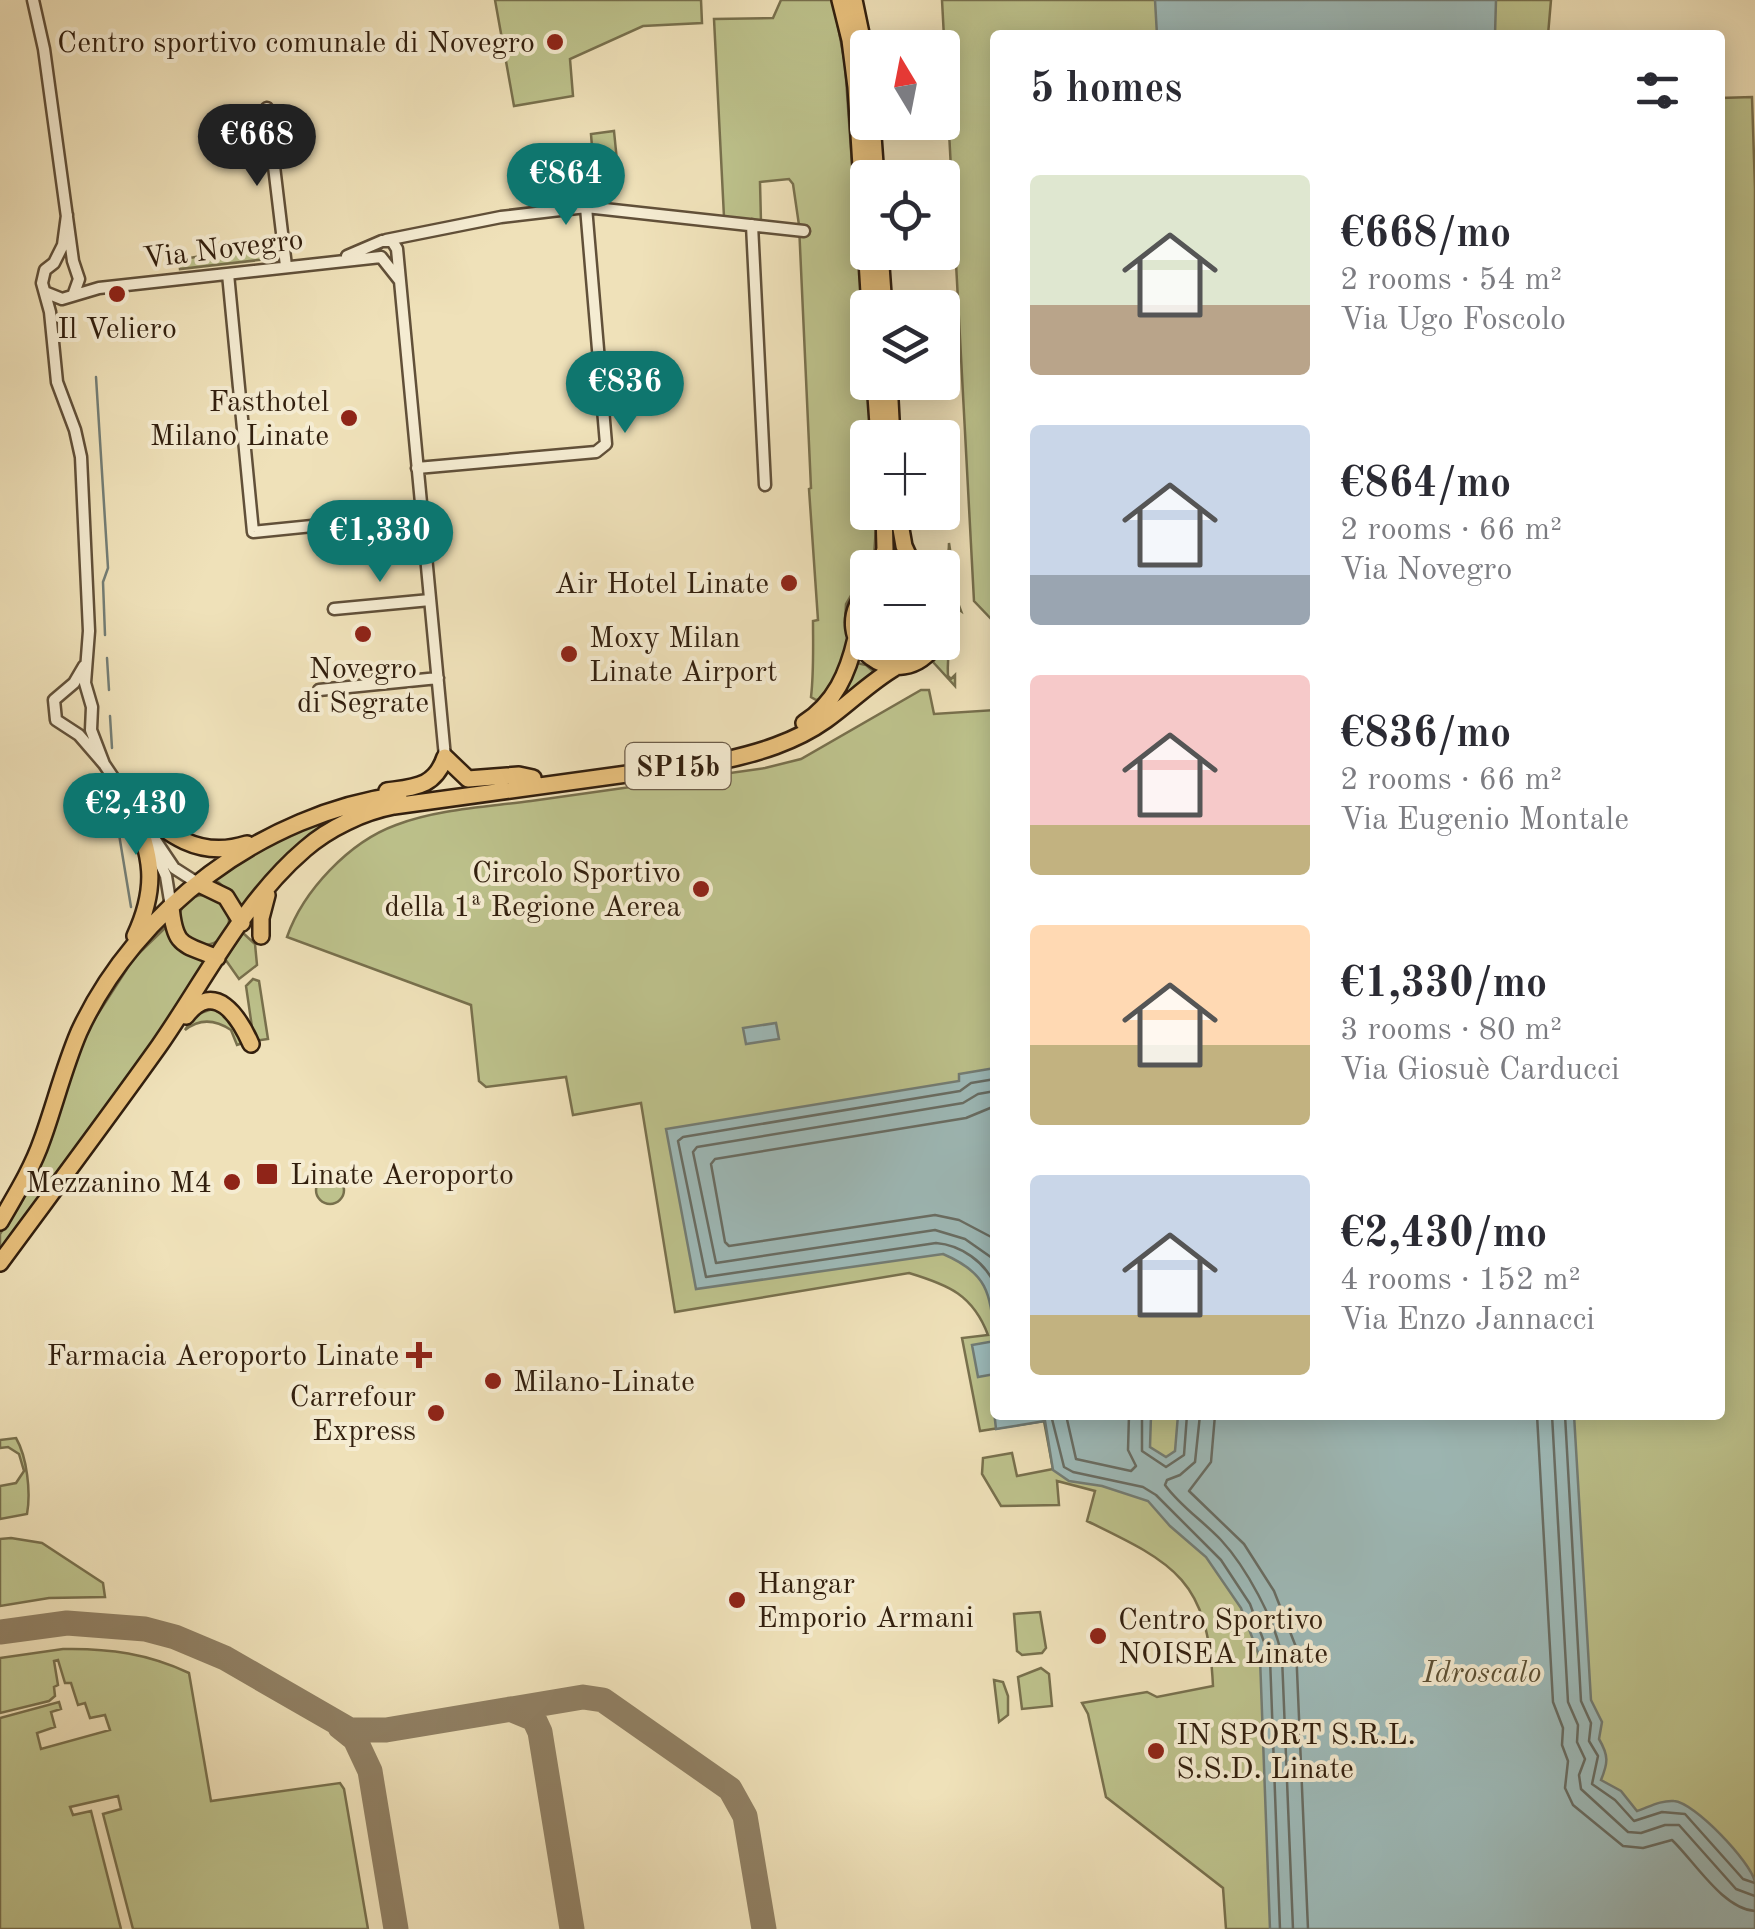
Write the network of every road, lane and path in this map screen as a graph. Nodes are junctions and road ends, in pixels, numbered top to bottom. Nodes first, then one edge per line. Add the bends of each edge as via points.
1 (33, 0) edge
2 (840, 0) edge
3 (854, 0) edge
4 (860, 30) edge
5 (268, 108) dead end
6 (586, 207) junction
7 (67, 215) junction
8 (752, 225) junction
9 (431, 231) junction
10 (804, 231) dead end
11 (384, 240) junction
12 (397, 249) junction
13 (382, 258) junction
14 (331, 261) junction
15 (54, 263) junction
16 (286, 266) junction
17 (77, 272) junction
18 (228, 274) junction
19 (401, 282) junction
20 (121, 286) junction
21 (45, 290) junction
22 (869, 290) edge
23 (70, 296) junction
24 (52, 327) junction
25 (417, 468) junction
26 (765, 485) dead end
27 (421, 515) junction
28 (430, 600) junction
29 (334, 609) dead end
30 (850, 658) edge
31 (86, 660) junction
32 (875, 660) edge
33 (920, 660) edge
34 (896, 667) junction
35 (438, 678) junction
36 (66, 690) junction
37 (318, 690) dead end
38 (87, 695) junction
39 (90, 718) junction
40 (70, 728) junction
41 (445, 758) junction
42 (104, 764) junction
43 (533, 778) junction
44 (131, 802) junction
45 (357, 802) junction
46 (293, 826) junction
47 (276, 878) junction
48 (199, 884) junction
49 (171, 907) junction
50 (242, 923) junction
51 (261, 936) dead end
52 (130, 948) junction
53 (217, 958) junction
54 (251, 1044) dead end
55 (160, 1045) junction
56 (0, 1222) edge
57 (0, 1263) edge

1 - 7 street
2 - 22 main road via 855,76
3 - 4 main road
5 - 16 street
6 - 8 street, Via Novegro
6 - 9 street, Via Novegro
6 - 25 street via 606,444 596,452
7 - 15 street
7 - 17 street
8 - 10 street, Via Novegro
8 - 26 street
9 - 11 street, Via Novegro
9 - 12 street, Via Novegro
11 - 12 street
11 - 13 street via 377,247
11 - 14 street, Via Novegro
12 - 13 street via 392,258
12 - 19 street
13 - 14 street, Via Novegro
13 - 19 street
14 - 16 street, Via Novegro
15 - 17 street, Via Novegro
15 - 21 street via 44,273
16 - 18 street, Via Novegro
17 - 20 street, Via Novegro
17 - 23 street
18 - 20 street, Via Novegro
18 - 27 street via 254,532
19 - 25 street
20 - 23 street, Via Novegro
21 - 23 street, Via Novegro via 56,298
21 - 24 street
23 - 24 street
24 - 31 street via 59,392 82,462
25 - 27 street
27 - 28 street
28 - 29 street
28 - 35 street
30 - 43 main road, SP15b via 824,708 784,732 721,750
31 - 36 street
31 - 38 street
32 - 34 main road
33 - 34 main road, SP15b
34 - 47 main road, SP15b via 819,724 768,749 379,809 322,837
35 - 37 street
35 - 41 street
36 - 38 street
36 - 40 street via 52,710
38 - 39 street
39 - 40 street
39 - 42 street
40 - 42 street
41 - 43 main road via 468,779
41 - 45 main road via 426,785
42 - 44 street
43 - 45 main road, SP15b
44 - 46 main road via 170,836 205,849 240,846
44 - 48 street via 172,866
44 - 49 street via 163,868
44 - 52 main road via 152,879
45 - 46 main road, SP15b
46 - 48 main road, SP15b
47 - 50 main road, SP15b
47 - 51 main road via 264,902
48 - 49 main road, SP15b
48 - 50 main road via 223,894
49 - 52 main road, SP15b
49 - 53 main road via 181,943
50 - 53 main road, SP15b
52 - 56 main road, SP15b via 80,1031 41,1144
53 - 55 main road, SP15b
54 - 55 main road via 232,1010 212,1002 192,1008
55 - 57 main road, SP15b

